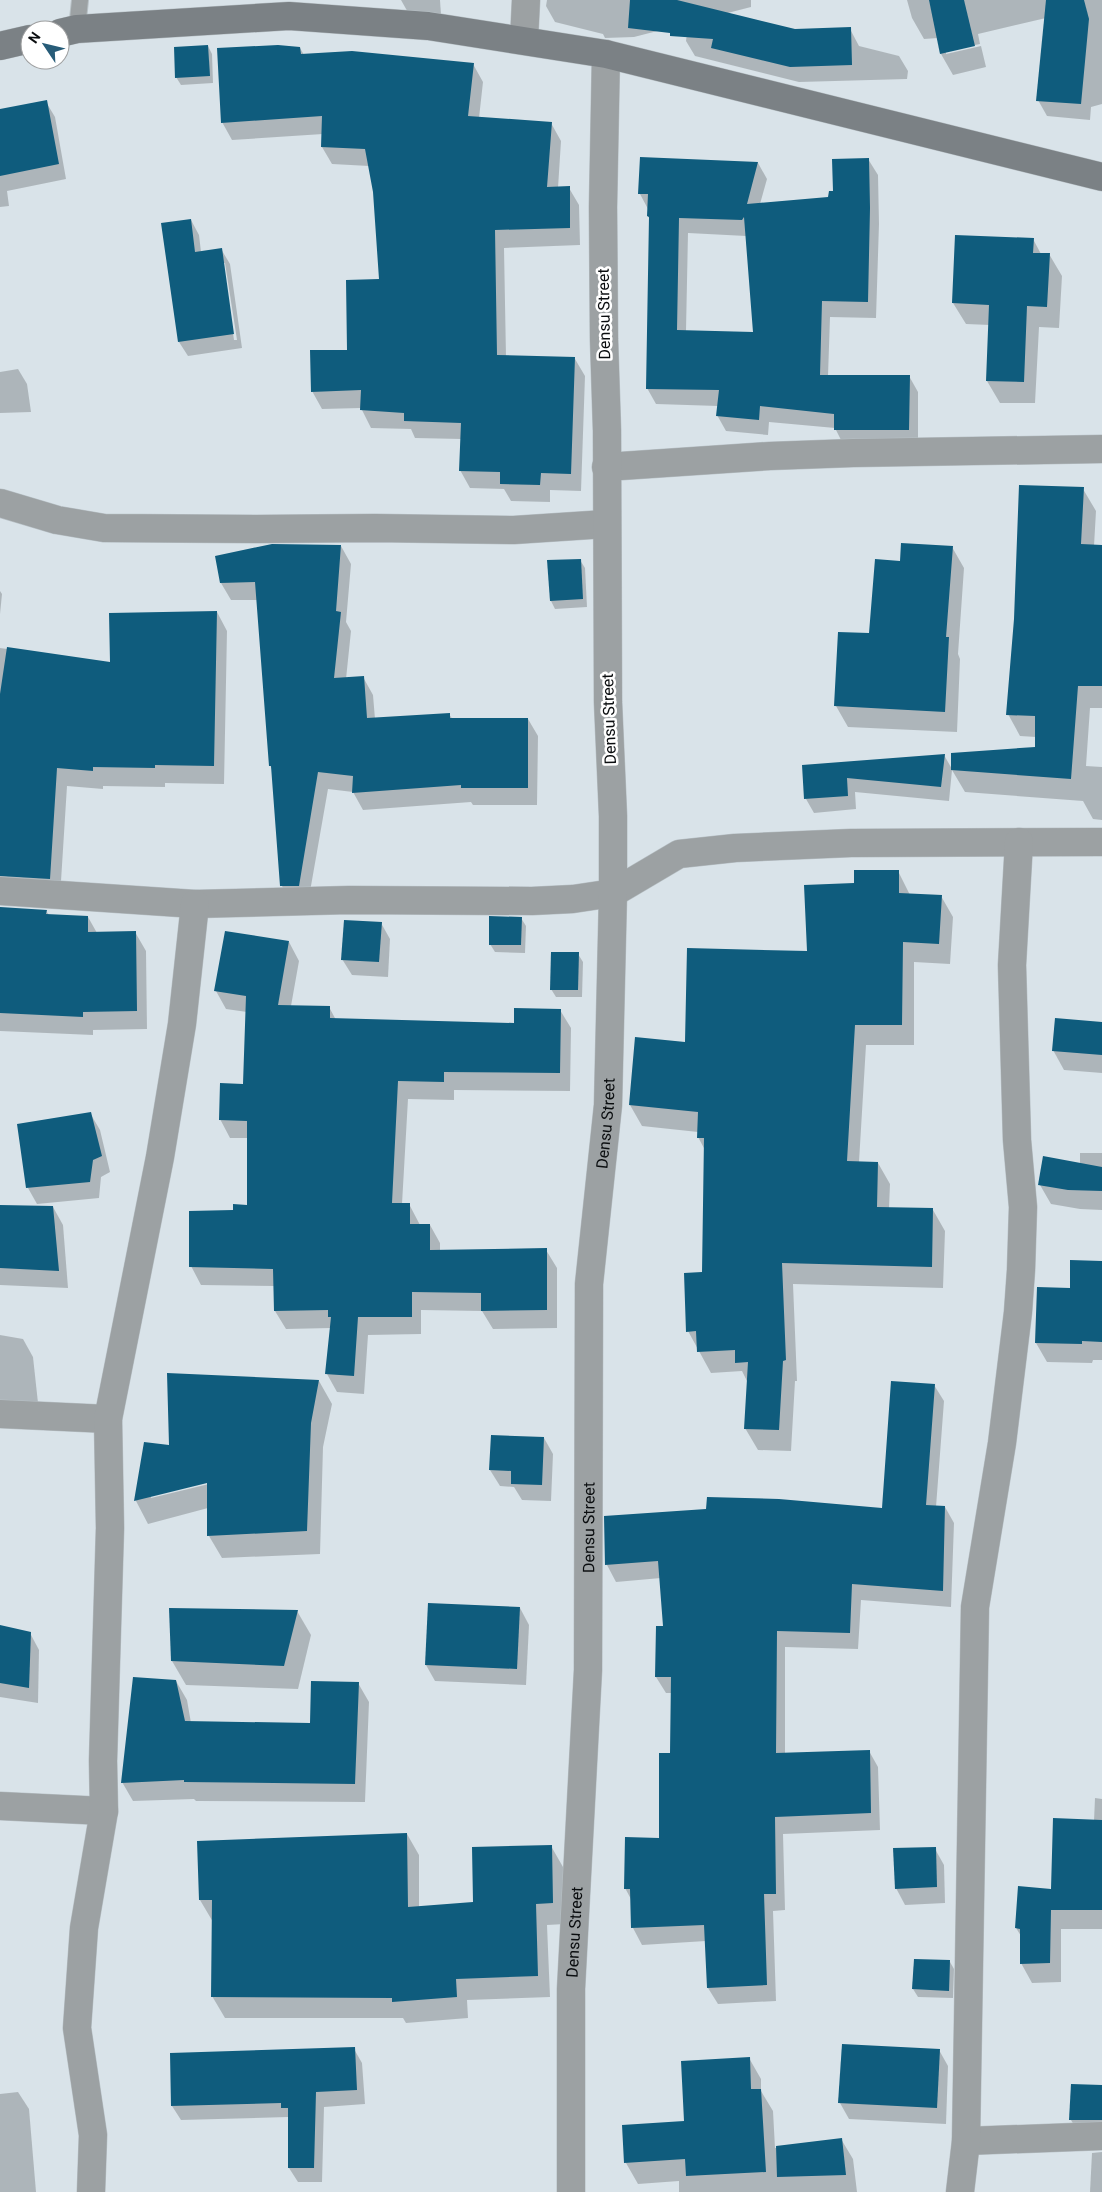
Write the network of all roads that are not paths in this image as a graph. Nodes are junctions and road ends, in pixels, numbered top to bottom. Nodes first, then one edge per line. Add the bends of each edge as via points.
1 (80, 0) edge
2 (526, 0) edge
3 (288, 8) edge
4 (70, 26) edge
5 (70, 31) edge
6 (524, 40) junction
7 (20, 41) edge
8 (0, 46) edge
9 (606, 54) junction
10 (1102, 178) edge
11 (1102, 449) edge
12 (606, 467) junction
13 (0, 503) edge
14 (606, 524) junction
15 (1019, 842) junction
16 (1102, 842) edge
17 (0, 891) edge
18 (613, 893) junction
19 (195, 904) junction
20 (0, 1414) edge
21 (108, 1419) junction
22 (0, 1806) edge
23 (104, 1811) junction
24 (1102, 2136) edge
25 (966, 2141) junction
26 (91, 2192) edge
27 (571, 2192) edge
28 (960, 2192) edge

1 - 4 lane
2 - 6 street
3 - 5 street
3 - 6 street
6 - 9 street
7 - 8 street
9 - 10 street
9 - 12 street, Densu Street via 603,216
11 - 12 street via 826,454
12 - 14 street, Densu Street
13 - 14 street via 57,520 104,528 514,530
14 - 18 street, Densu Street
15 - 16 street
15 - 18 street via 852,843 679,854
15 - 25 street via 1012,965 1017,1140 1023,1207 1021,1270 1002,1443 975,1607
17 - 19 street
18 - 19 street via 532,901 331,900
18 - 27 street, Densu Street via 608,1105 589,1284 588,1670 571,1989
19 - 21 street via 182,1024 160,1157
20 - 21 street
21 - 23 street via 110,1528
22 - 23 street
23 - 26 street via 84,1928 77,2028 93,2135
24 - 25 street
25 - 28 street

